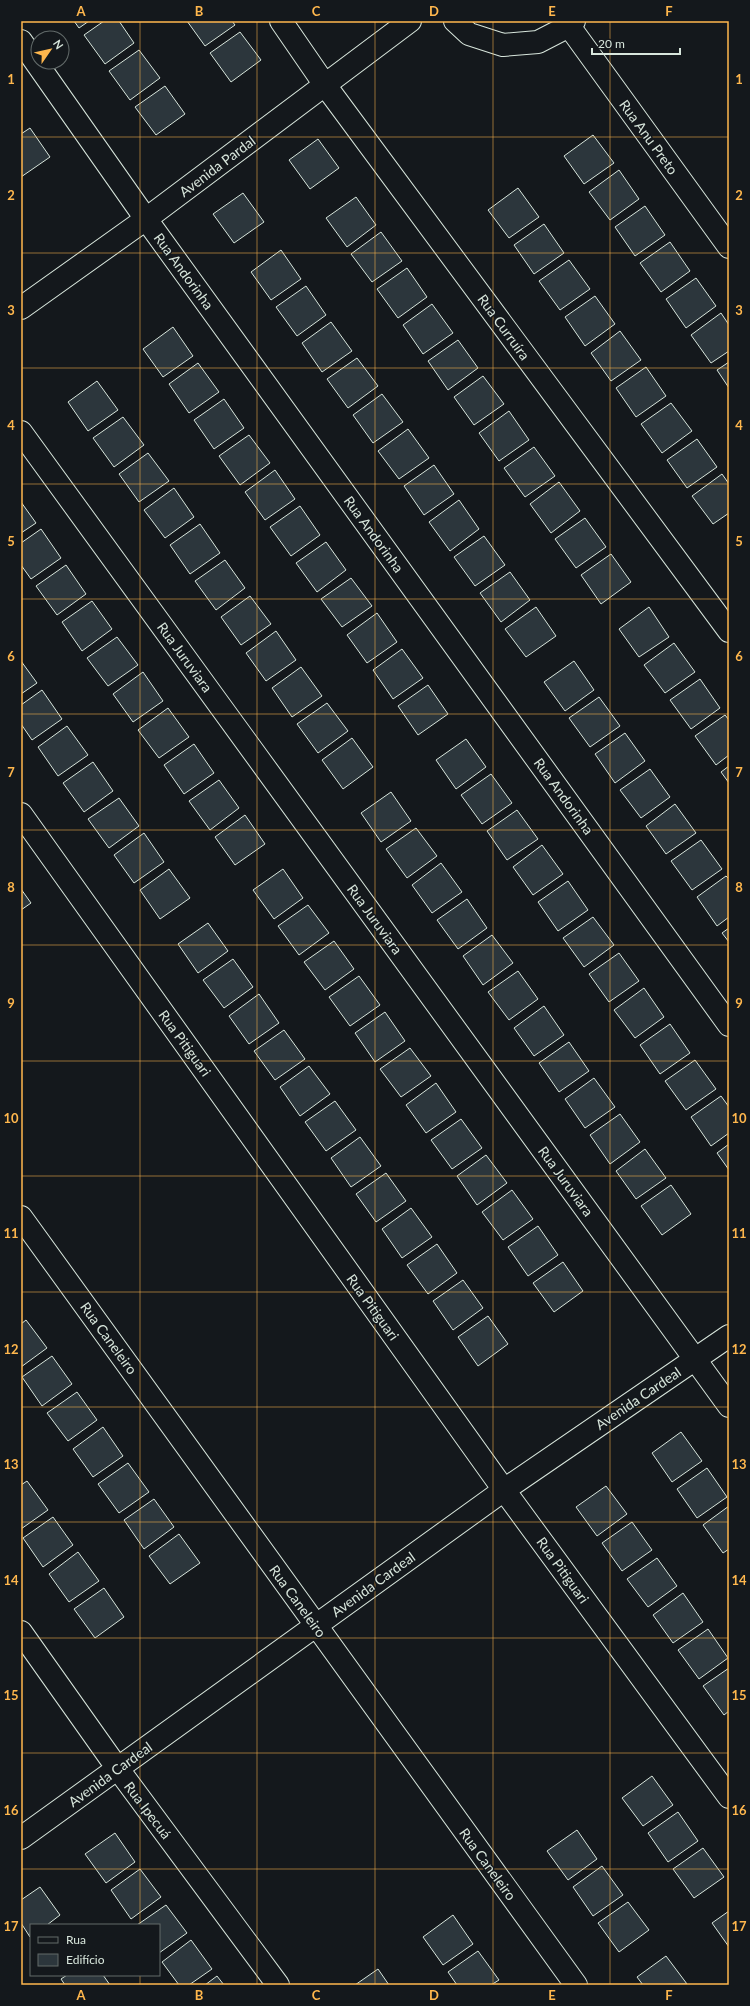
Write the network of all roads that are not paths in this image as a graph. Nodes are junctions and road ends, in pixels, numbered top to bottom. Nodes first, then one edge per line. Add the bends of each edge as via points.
1 (281, 21) edge
2 (410, 21) edge
3 (455, 21) edge
4 (572, 24) edge
5 (21, 41) edge
6 (325, 85) junction
7 (146, 219) junction
8 (729, 247) edge
9 (21, 308) edge
10 (21, 432) edge
11 (729, 631) edge
12 (21, 814) edge
13 (729, 1025) edge
14 (21, 1217) edge
15 (729, 1336) edge
16 (696, 1360) junction
17 (729, 1406) edge
18 (504, 1490) junction
19 (316, 1626) junction
20 (21, 1632) edge
21 (118, 1769) junction
22 (729, 1797) edge
23 (21, 1838) edge
24 (278, 1985) edge
25 (576, 1985) edge

1 - 6 street, Rua Curruíra
2 - 6 street, Avenida Pardal
3 - 4 street via 469,34 503,45 538,42
4 - 8 street, Rua Anu Preto
5 - 7 street, Rua Andorinha
6 - 7 street, Avenida Pardal
6 - 11 street, Rua Curruíra
7 - 9 street, Avenida Pardal
7 - 13 street, Rua Andorinha
10 - 16 street, Rua Juruviara
12 - 18 street, Rua Pitiguari
14 - 19 street, Rua Caneleiro
15 - 16 street, Avenida Cardeal
16 - 17 street, Rua Juruviara
16 - 18 street, Avenida Cardeal
18 - 19 street, Avenida Cardeal
18 - 22 street, Rua Pitiguari
19 - 21 street, Avenida Cardeal
19 - 25 street, Rua Caneleiro
20 - 21 street, Rua Ipecuá
21 - 23 street, Avenida Cardeal
21 - 24 street, Rua Ipecuá

